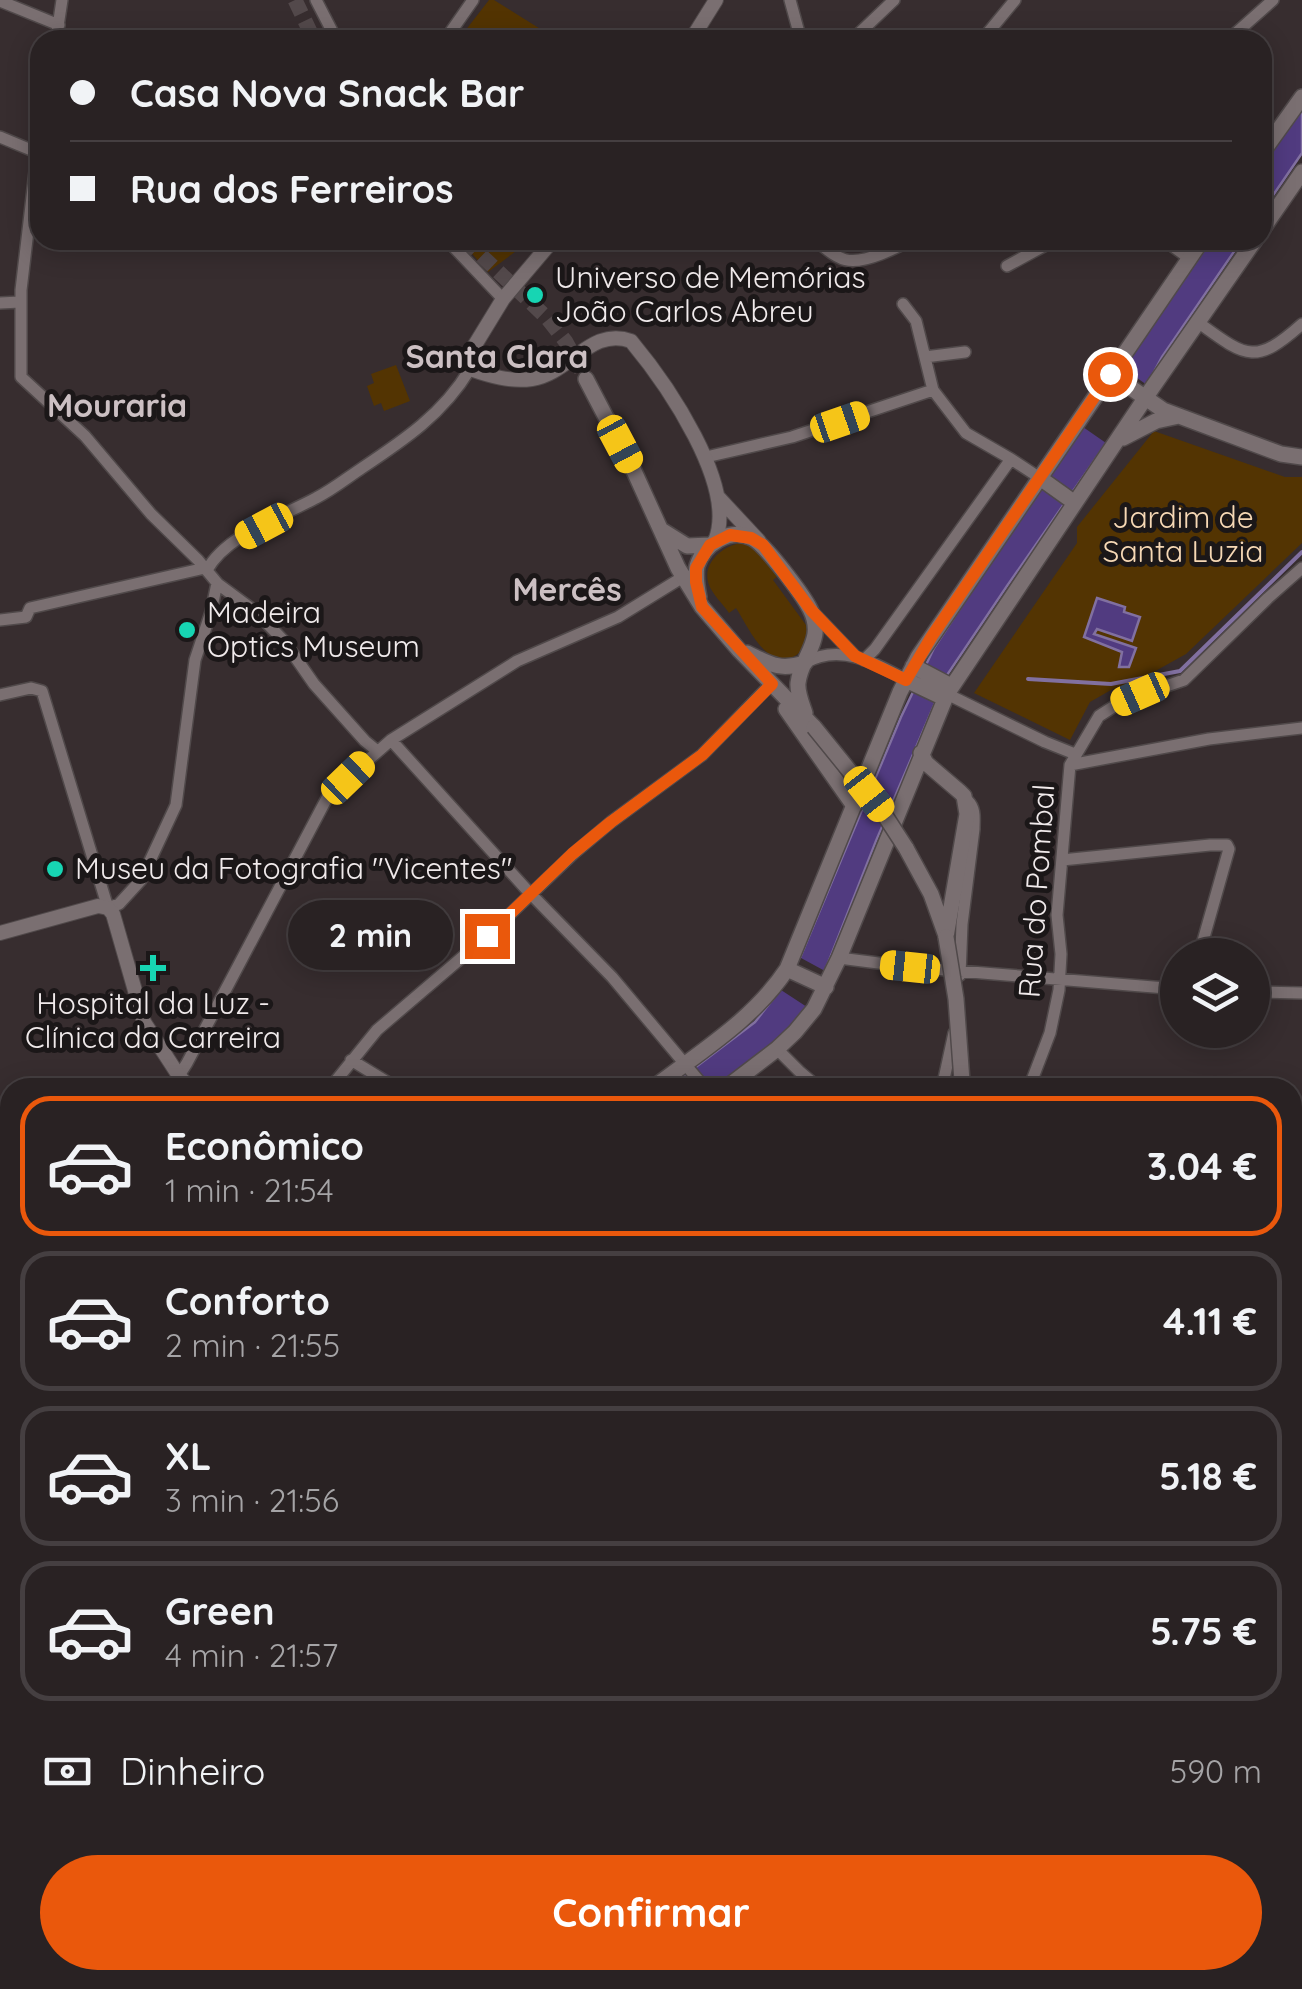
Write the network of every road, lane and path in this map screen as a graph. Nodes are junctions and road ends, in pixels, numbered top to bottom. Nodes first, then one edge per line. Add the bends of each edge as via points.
1 (0, 0) edge
2 (62, 0) edge
3 (316, 0) edge
4 (473, 0) edge
5 (716, 0) edge
6 (804, 0) edge
7 (894, 0) edge
8 (1015, 0) edge
9 (1273, 0) edge
10 (791, 4) edge
11 (59, 25) junction
12 (58, 30) edge
13 (331, 30) edge
14 (452, 30) edge
15 (697, 30) edge
16 (798, 30) edge
17 (862, 30) edge
18 (990, 30) edge
19 (1239, 30) edge
20 (1302, 97) edge
21 (0, 137) edge
22 (1272, 140) edge
23 (30, 150) edge
24 (1302, 172) edge
25 (30, 208) edge
26 (1272, 216) edge
27 (457, 250) edge
28 (545, 250) edge
29 (827, 250) edge
30 (887, 250) edge
31 (1037, 250) edge
32 (1178, 250) edge
33 (1195, 250) edge
34 (1249, 250) edge
35 (1189, 258) junction
36 (1007, 266) dead end
37 (504, 299) junction
38 (20, 302) junction
39 (0, 303) edge
40 (902, 304) dead end
41 (1198, 323) junction
42 (1302, 324) edge
43 (965, 352) dead end
44 (925, 357) junction
45 (470, 369) junction
46 (1110, 374) junction
47 (586, 379) tunnel mouth
48 (933, 390) junction
49 (1145, 399) junction
50 (1180, 416) junction
51 (1118, 440) junction
52 (706, 457) junction
53 (1302, 457) edge
54 (1011, 459) junction
55 (1043, 480) junction
56 (718, 498) junction
57 (1071, 500) junction
58 (660, 529) junction
59 (712, 543) junction
60 (763, 545) junction
61 (1302, 568) edge
62 (206, 569) junction
63 (684, 577) junction
64 (217, 583) junction
65 (702, 607) junction
66 (811, 610) junction
67 (0, 620) edge
68 (738, 650) junction
69 (860, 658) junction
70 (805, 663) junction
71 (914, 675) junction
72 (772, 684) junction
73 (945, 691) junction
74 (0, 695) edge
75 (812, 724) junction
76 (1302, 728) edge
77 (391, 740) junction
78 (376, 750) junction
79 (921, 752) junction
80 (1073, 759) junction
81 (964, 796) junction
82 (854, 806) junction
83 (1062, 860) junction
84 (531, 894) junction
85 (108, 908) junction
86 (0, 934) edge
87 (946, 936) junction
88 (1204, 938) edge
89 (839, 958) junction
90 (788, 969) junction
91 (960, 971) junction
92 (1060, 980) junction
93 (826, 988) junction
94 (1160, 988) edge
95 (1270, 992) edge
96 (1302, 993) edge
97 (777, 1049) junction
98 (351, 1060) junction
99 (684, 1064) junction
100 (177, 1078) edge
101 (183, 1078) edge
102 (338, 1078) edge
103 (381, 1078) edge
104 (666, 1078) edge
105 (696, 1078) edge
106 (739, 1078) edge
107 (807, 1078) edge
108 (944, 1078) edge
109 (961, 1078) edge
110 (1032, 1078) edge

1 - 11 street
2 - 11 street
3 - 13 street
4 - 14 street
5 - 15 street
6 - 10 street
7 - 17 street
8 - 18 street
9 - 19 street
10 - 16 street
11 - 12 street
20 - 22 main road
21 - 23 street
24 - 26 main road
25 - 38 street
27 - 37 street
28 - 37 street
29 - 30 street via 854,262
31 - 36 street
32 - 35 street
33 - 35 main road
34 - 41 main road
35 - 46 main road
37 - 45 street via 470,353
38 - 39 street
38 - 62 street via 22,377 86,436
40 - 44 street via 916,321
41 - 42 street via 1250,354
41 - 49 main road
43 - 44 street
44 - 48 street
45 - 52 street via 500,379 532,379 592,344 631,341
45 - 62 street via 451,399 404,440 320,496 236,540
46 - 49 main road
46 - 55 main road
47 - 58 main road
48 - 52 street via 792,437
48 - 54 street via 966,433
49 - 50 main road
49 - 51 main road
50 - 51 main road
50 - 53 main road
51 - 57 main road
52 - 56 street
54 - 55 street
54 - 69 street via 874,649
55 - 57 main road
55 - 71 main road
56 - 59 street via 721,524
56 - 60 street
57 - 73 main road
58 - 59 main road via 686,546
58 - 63 main road
59 - 60 main road via 744,535
59 - 65 main road via 696,568
60 - 66 main road
61 - 80 street via 1184,680 1099,716
62 - 64 street
62 - 67 street
63 - 65 main road
63 - 77 street via 618,617 517,661
64 - 78 street via 284,641
64 - 85 street via 195,660 176,806 140,880
65 - 68 main road
66 - 69 street
66 - 70 main road via 816,637
68 - 70 main road via 780,668
68 - 72 main road
69 - 70 street via 833,653
69 - 71 street
70 - 75 main road via 798,684
71 - 73 main road
71 - 82 main road
72 - 75 main road
72 - 82 main road
72 - 84 street via 702,755 611,822
73 - 79 main road
73 - 80 street
74 - 85 street via 42,691
75 - 87 main road, bridge via 906,848
76 - 80 street
77 - 78 street
77 - 84 street
78 - 101 street via 328,796
79 - 81 main road
79 - 89 main road
80 - 83 street, Rua do Pombal
81 - 87 main road via 965,831
81 - 91 street via 974,815
82 - 90 main road
83 - 88 street via 1227,846
83 - 92 street, Rua do Pombal
84 - 98 street
84 - 99 street
85 - 86 street
85 - 100 street via 144,1022
87 - 109 main road, bridge
89 - 91 street
89 - 93 main road
90 - 93 main road
90 - 99 main road via 745,1018
91 - 92 street
91 - 108 street
92 - 94 street
92 - 110 street, Rua do Pombal via 1050,1034
93 - 97 main road
95 - 96 street
97 - 106 main road
97 - 107 street
98 - 102 street
98 - 103 street
99 - 104 main road
99 - 105 street

